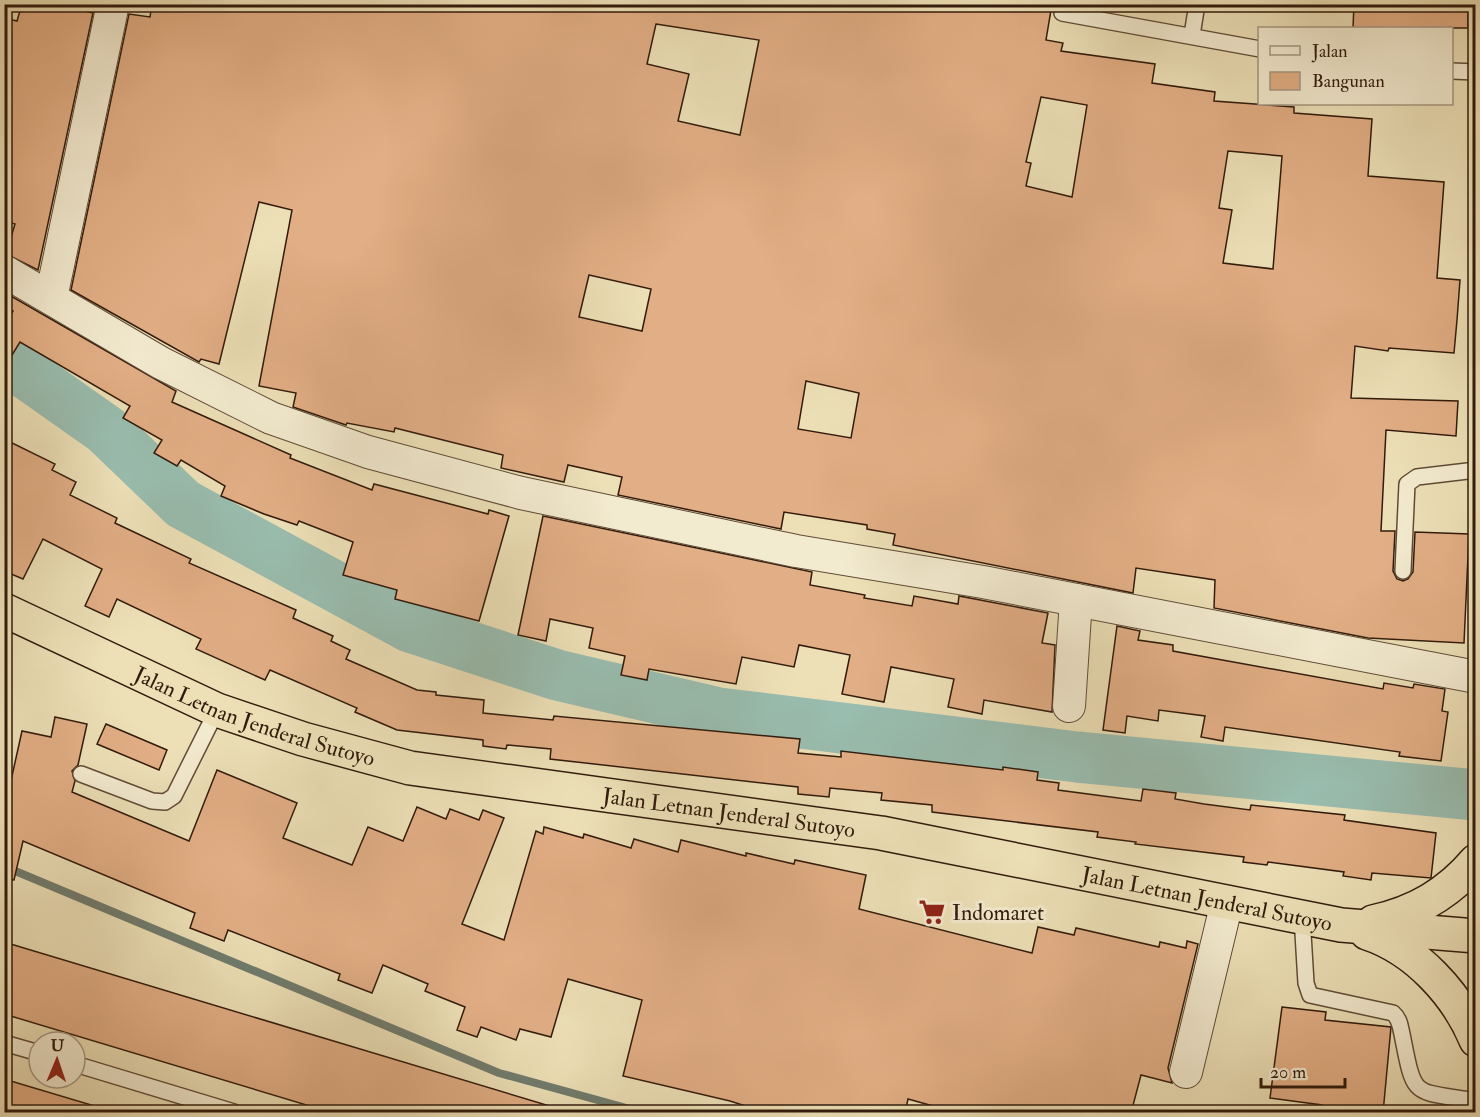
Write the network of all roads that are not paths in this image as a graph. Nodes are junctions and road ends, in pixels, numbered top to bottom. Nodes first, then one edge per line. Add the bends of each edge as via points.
1 (113, 4) edge
2 (1197, 4) edge
3 (1062, 13) dead end
4 (1192, 35) junction
5 (1258, 49) edge
6 (1453, 71) edge
7 (1476, 72) edge
8 (4, 271) edge
9 (51, 298) junction
10 (1476, 470) edge
11 (1403, 571) dead end
12 (1076, 600) junction
13 (4, 610) edge
14 (1476, 677) edge
15 (1069, 706) dead end
16 (217, 710) junction
17 (81, 774) dead end
18 (1476, 861) edge
19 (1227, 902) junction
20 (1302, 917) junction
21 (1341, 925) junction
22 (1476, 936) edge
23 (1476, 1040) edge
24 (4, 1043) edge
25 (27, 1050) edge
26 (87, 1068) edge
27 (1186, 1072) dead end
28 (1476, 1101) edge
29 (234, 1113) edge

1 - 9 street
2 - 4 lane
3 - 4 lane
4 - 5 lane
6 - 7 lane
8 - 9 street
9 - 12 street via 161,363 271,418 368,452 589,508
10 - 11 lane via 1418,477 1407,484
12 - 14 street
12 - 15 street
13 - 16 highway, Jalan Letnan Jenderal Sutoyo
16 - 17 lane via 169,800 152,801
16 - 19 highway, Jalan Letnan Jenderal Sutoyo via 303,739 410,768 881,833
18 - 21 highway via 1437,898 1407,913
19 - 20 highway, Jalan Letnan Jenderal Sutoyo
19 - 27 street
20 - 21 highway, Jalan Letnan Jenderal Sutoyo
20 - 28 lane via 1310,994 1393,1013 1399,1021 1415,1087
21 - 22 highway, Jalan Letnan Jenderal Sutoyo
21 - 23 highway via 1393,945 1429,971 1451,996
24 - 25 lane
26 - 29 lane

